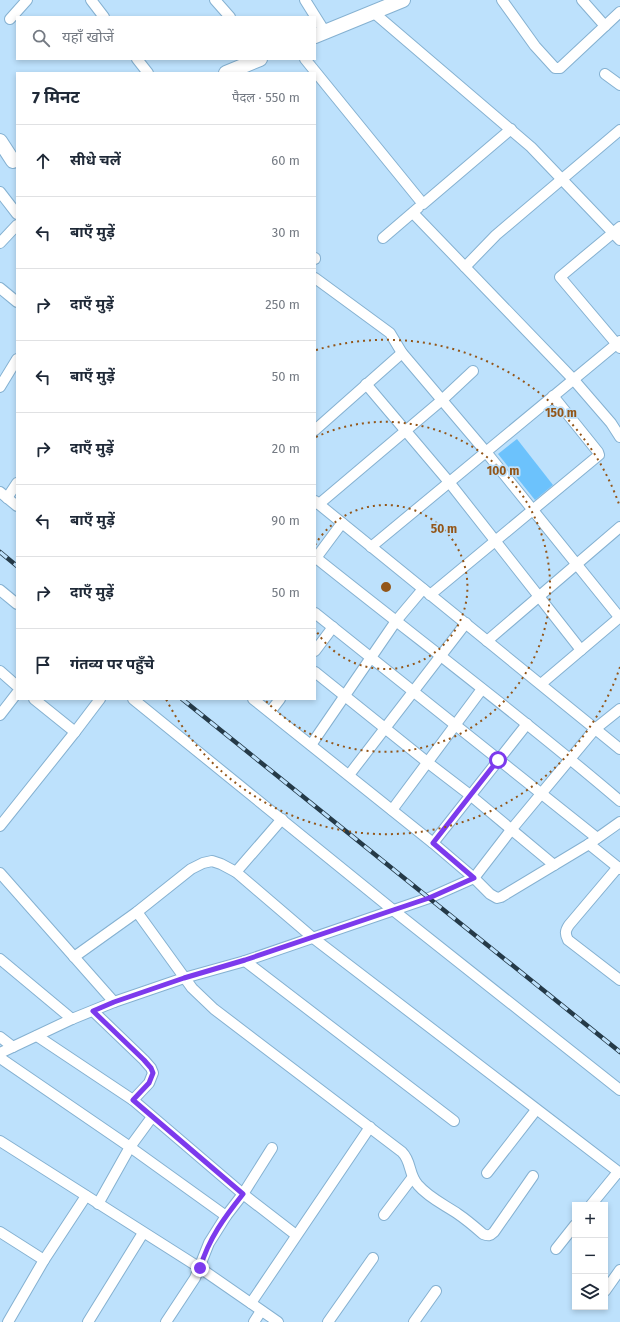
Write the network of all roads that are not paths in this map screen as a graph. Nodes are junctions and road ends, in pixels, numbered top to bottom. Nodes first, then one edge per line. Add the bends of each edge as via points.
1 (27, 0) edge
2 (91, 0) edge
3 (215, 0) edge
4 (305, 0) edge
5 (403, 0) edge
6 (502, 0) edge
7 (582, 0) edge
8 (373, 12) junction
9 (620, 12) edge
10 (103, 16) edge
11 (229, 16) edge
12 (312, 16) edge
13 (10, 19) dead end
14 (605, 26) junction
15 (320, 34) edge
16 (138, 60) edge
17 (258, 60) edge
18 (306, 60) edge
19 (147, 72) edge
20 (228, 72) edge
21 (316, 72) edge
22 (316, 73) edge
23 (605, 74) dead end
24 (620, 85) edge
25 (511, 129) junction
26 (620, 130) edge
27 (0, 141) edge
28 (10, 161) edge
29 (562, 180) junction
30 (0, 192) edge
31 (423, 204) junction
32 (16, 213) edge
33 (413, 213) junction
34 (16, 226) edge
35 (618, 233) edge
36 (383, 238) dead end
37 (0, 243) edge
38 (465, 267) junction
39 (316, 279) edge
40 (0, 288) edge
41 (16, 301) edge
42 (619, 344) edge
43 (402, 352) junction
44 (16, 360) edge
45 (473, 371) dead end
46 (4, 372) edge
47 (573, 379) junction
48 (366, 384) junction
49 (0, 387) edge
50 (553, 396) junction
51 (442, 400) junction
52 (316, 429) edge
53 (405, 431) junction
54 (620, 437) edge
55 (486, 452) junction
56 (449, 482) junction
57 (16, 484) edge
58 (3, 495) edge
59 (317, 502) edge
60 (16, 505) edge
61 (532, 509) junction
62 (342, 523) junction
63 (620, 527) edge
64 (495, 541) junction
65 (371, 547) junction
66 (316, 557) edge
67 (577, 564) junction
68 (427, 592) junction
69 (2, 596) edge
70 (539, 597) junction
71 (16, 603) edge
72 (316, 613) edge
73 (620, 617) edge
74 (396, 621) junction
75 (466, 623) junction
76 (333, 627) junction
77 (487, 641) junction
78 (316, 650) edge
79 (581, 650) junction
80 (440, 656) junction
81 (371, 657) junction
82 (0, 671) edge
83 (316, 673) edge
84 (541, 684) junction
85 (16, 685) edge
86 (482, 689) junction
87 (413, 691) junction
88 (16, 694) edge
89 (345, 695) junction
90 (35, 700) edge
91 (99, 700) edge
92 (134, 700) edge
93 (254, 700) edge
94 (279, 700) edge
95 (620, 709) edge
96 (270, 712) junction
97 (0, 714) edge
98 (455, 724) junction
99 (527, 724) junction
100 (385, 728) junction
101 (595, 729) junction
102 (75, 732) junction
103 (311, 745) junction
104 (620, 749) edge
105 (571, 758) junction
106 (498, 760) junction
107 (427, 762) junction
108 (349, 775) junction
109 (541, 794) junction
110 (470, 795) junction
111 (620, 801) edge
112 (392, 810) junction
113 (282, 819) junction
114 (620, 822) edge
115 (0, 826) edge
116 (511, 830) junction
117 (593, 841) junction
118 (433, 843) junction
119 (554, 865) junction
120 (619, 868) edge
121 (0, 872) edge
122 (236, 872) junction
123 (474, 878) junction
124 (393, 910) junction
125 (137, 912) junction
126 (312, 937) junction
127 (74, 956) junction
128 (0, 959) edge
129 (245, 960) junction
130 (184, 978) junction
131 (620, 980) edge
132 (114, 1002) junction
133 (93, 1011) junction
134 (72, 1019) junction
135 (37, 1036) junction
136 (0, 1037) edge
137 (13, 1047) junction
138 (0, 1053) edge
139 (0, 1058) edge
140 (620, 1090) edge
141 (133, 1100) junction
142 (536, 1110) junction
143 (152, 1117) junction
144 (454, 1121) dead end
145 (370, 1127) junction
146 (0, 1141) edge
147 (130, 1147) junction
148 (272, 1148) dead end
149 (619, 1172) edge
150 (487, 1173) dead end
151 (533, 1176) dead end
152 (412, 1178) junction
153 (243, 1194) junction
154 (86, 1196) junction
155 (594, 1202) edge
156 (98, 1204) junction
157 (384, 1215) dead end
158 (226, 1216) junction
159 (572, 1229) edge
160 (0, 1232) edge
161 (143, 1233) junction
162 (296, 1235) junction
163 (556, 1249) dead end
164 (373, 1258) dead end
165 (44, 1260) junction
166 (200, 1268) junction
167 (620, 1270) edge
168 (608, 1287) edge
169 (436, 1291) dead end
170 (251, 1303) junction
171 (261, 1311) junction
172 (8, 1322) edge
173 (88, 1322) edge
174 (166, 1322) edge
175 (254, 1322) edge
176 (278, 1322) edge
177 (328, 1322) edge
178 (414, 1322) edge

1 - 13 street
2 - 10 street
3 - 11 street
4 - 12 street
5 - 8 street
6 - 14 street via 535,46 555,68 560,68
7 - 14 street
8 - 15 street
8 - 25 street
9 - 14 street
16 - 19 street
17 - 20 street
18 - 21 street
22 - 31 street
23 - 24 street
25 - 29 street via 531,146
25 - 31 street
26 - 29 street
27 - 28 street
29 - 35 street
29 - 38 street via 496,235
30 - 32 street
31 - 33 street
33 - 36 street
33 - 38 street
34 - 37 street
35 - 42 street via 560,277
38 - 47 street
39 - 43 street via 390,333
40 - 41 street
42 - 47 street
43 - 48 street
43 - 51 street
44 - 46 street
45 - 51 street
46 - 49 street
47 - 50 street
47 - 54 street
48 - 52 street
48 - 53 street
50 - 55 street
50 - 61 street via 599,455
51 - 53 street
51 - 55 street
53 - 56 street
53 - 59 street
55 - 56 street
55 - 61 street
56 - 64 street
56 - 65 street
57 - 58 street
58 - 60 street
59 - 62 street
61 - 64 street
61 - 67 street
62 - 65 street
62 - 66 street
63 - 67 street
64 - 68 street
64 - 70 street
65 - 68 street
66 - 74 street
67 - 70 street
67 - 73 street
68 - 74 street
68 - 75 street
69 - 71 street
70 - 77 street
70 - 79 street
72 - 76 street
73 - 79 street
74 - 80 street
74 - 81 street
75 - 77 street
75 - 80 street
76 - 78 street
76 - 81 street
77 - 84 street
79 - 84 street
80 - 86 street
80 - 87 street
81 - 87 street
81 - 89 street
82 - 85 street
83 - 89 street
84 - 101 street
86 - 98 street
86 - 99 street
87 - 98 street
87 - 100 street
88 - 97 street
89 - 100 street
89 - 103 street
90 - 102 street
91 - 102 street
92 - 113 street
93 - 96 street
94 - 96 street
95 - 101 street
96 - 103 street
98 - 106 street
98 - 107 street
99 - 105 street
99 - 106 street
100 - 107 street
100 - 108 street
101 - 104 street
101 - 105 street
102 - 115 street
103 - 108 street
105 - 109 street
105 - 111 street
106 - 109 street
106 - 110 street
107 - 110 street
107 - 112 street
108 - 112 street
109 - 116 street
109 - 117 street
110 - 116 street
110 - 118 street
112 - 118 street
113 - 122 street
113 - 124 street
114 - 117 street
116 - 119 street
116 - 123 street
117 - 119 street
117 - 120 street
118 - 123 street
119 - 123 street via 497,898
120 - 131 street via 569,925 565,934 568,940
121 - 127 street
122 - 125 street via 212,862 203,863 191,869
122 - 126 street
123 - 124 street via 429,898
124 - 126 street
124 - 140 street
125 - 127 street
125 - 130 street
126 - 129 street
126 - 142 street
127 - 132 street
128 - 134 street
129 - 130 street
129 - 144 street
130 - 132 street
130 - 145 street via 214,1009
132 - 133 street
133 - 134 street
133 - 141 street via 151,1068 153,1073 149,1083
134 - 135 street
135 - 137 street
135 - 141 street
136 - 137 street
137 - 138 street
139 - 147 street
141 - 143 street
142 - 149 street
142 - 150 street
143 - 147 street
143 - 153 street
145 - 152 street via 406,1157
145 - 162 street
146 - 154 street
147 - 156 street
147 - 158 street
148 - 153 street
149 - 155 street
151 - 152 street via 494,1232 487,1236 429,1196
152 - 157 street
153 - 158 street
153 - 162 street
154 - 156 street
154 - 165 street
156 - 161 street
158 - 166 street via 209,1243
159 - 163 street
160 - 165 street
161 - 166 street
161 - 173 street
162 - 170 street
164 - 177 street
165 - 172 street
166 - 170 street
166 - 174 street
167 - 168 street
169 - 178 street
170 - 171 street
171 - 175 street
171 - 176 street

